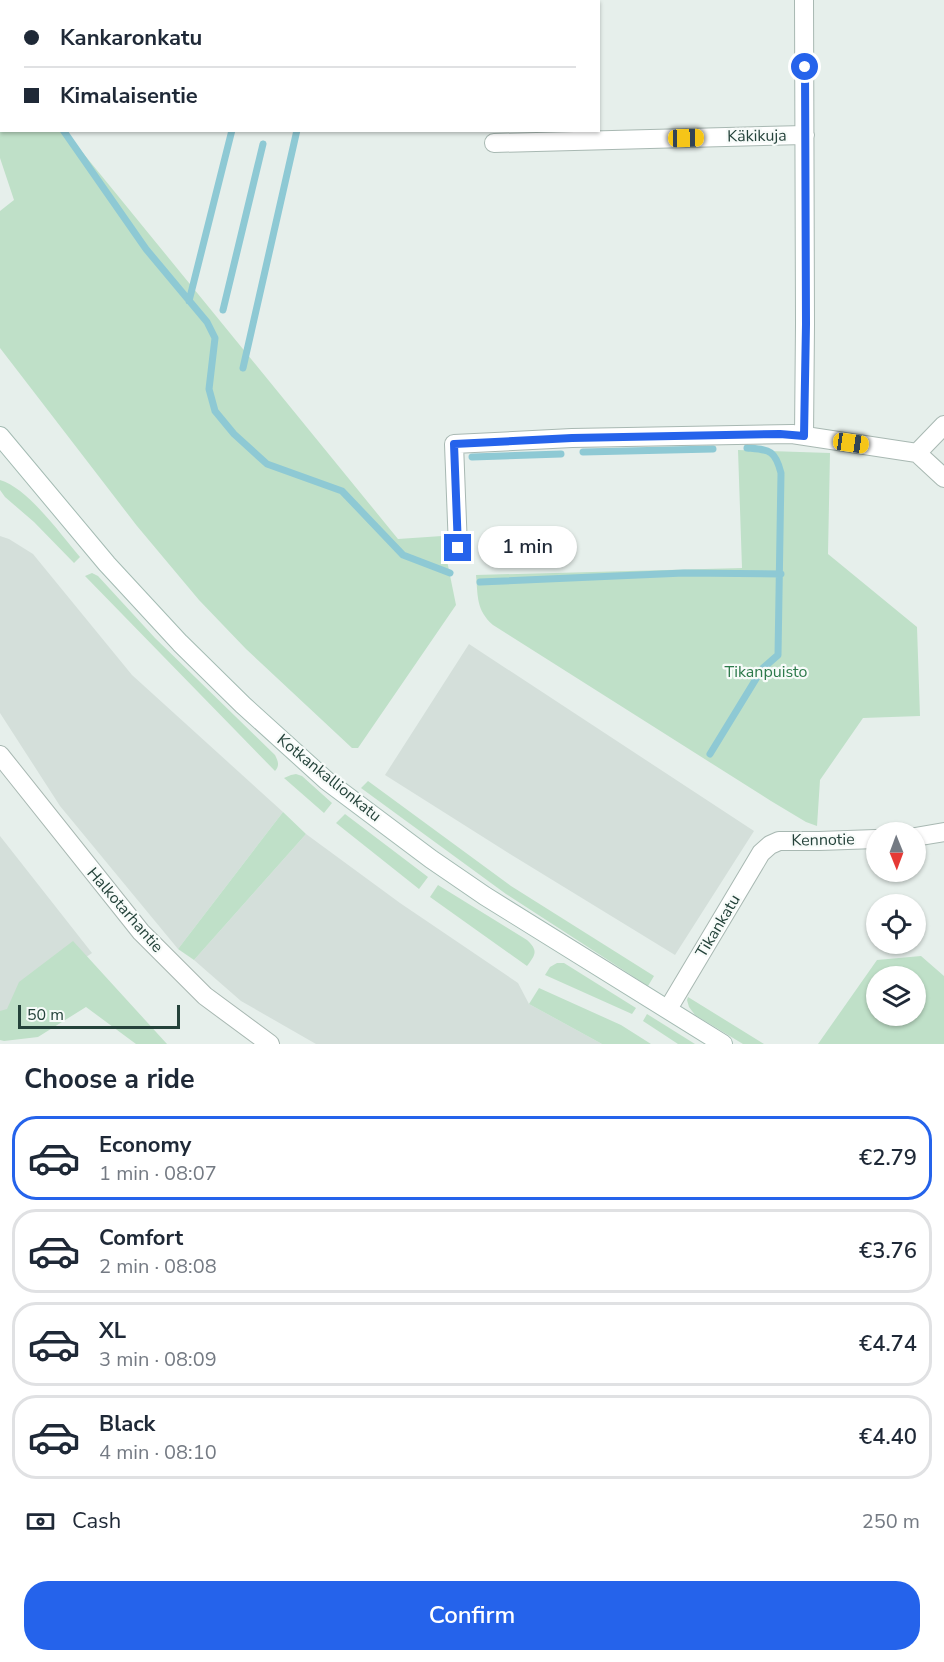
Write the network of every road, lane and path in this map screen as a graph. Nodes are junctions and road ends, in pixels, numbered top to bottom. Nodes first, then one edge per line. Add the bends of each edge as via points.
1 (804, 0) edge
2 (805, 135) junction
3 (494, 142) dead end
4 (944, 425) edge
5 (804, 436) junction
6 (0, 437) edge
7 (917, 453) junction
8 (944, 478) edge
9 (458, 548) dead end
10 (0, 755) edge
11 (944, 832) edge
12 (926, 835) edge
13 (866, 839) edge
14 (770, 845) joint
15 (668, 1010) junction
16 (270, 1044) edge
17 (723, 1044) edge

1 - 2 street
2 - 3 street, Käkikuja
2 - 5 street
4 - 7 street
5 - 7 street
5 - 9 street via 572,438 454,444
6 - 15 street, Kotkankallionkatu via 149,610 243,705 320,775 485,896
7 - 8 street
10 - 16 street, Halkotarhantie via 141,932 205,996
11 - 12 street
13 - 14 street, Kennotie via 779,841
14 - 15 street, Tikankatu via 760,853
15 - 17 street, Kotkankallionkatu

